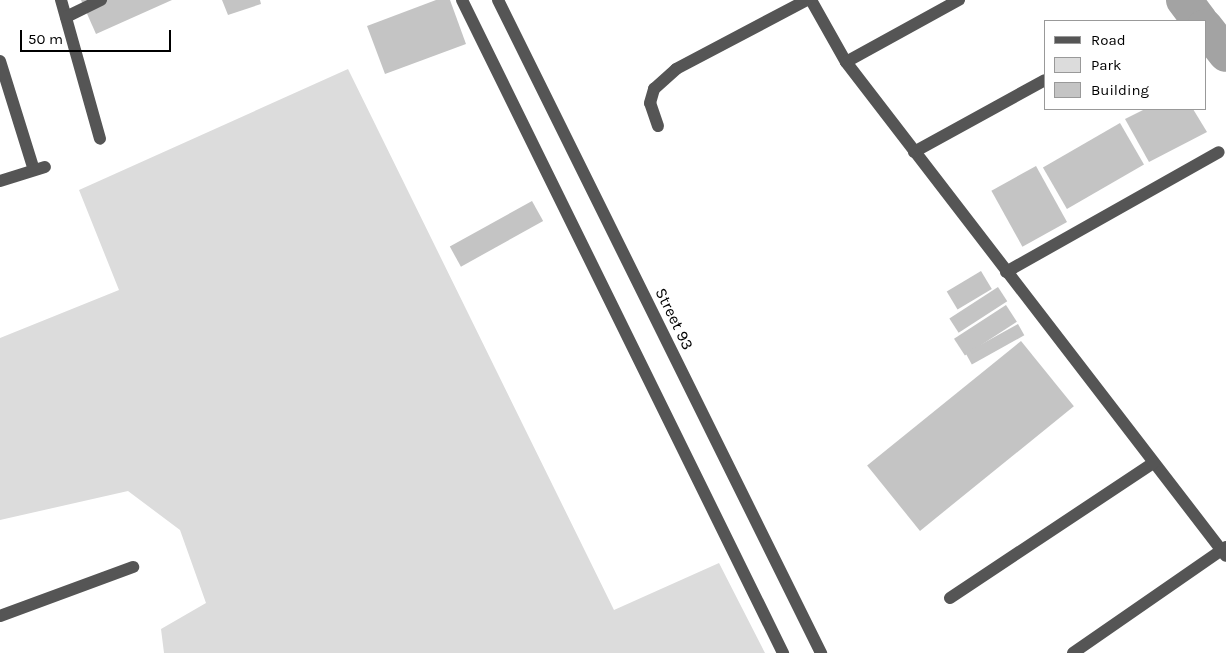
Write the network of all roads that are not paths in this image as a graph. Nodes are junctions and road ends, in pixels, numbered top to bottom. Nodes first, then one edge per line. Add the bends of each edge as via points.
1 (62, 0) edge
2 (101, 0) edge
3 (462, 0) edge
4 (498, 0) edge
5 (806, 0) edge
6 (811, 0) edge
7 (959, 0) edge
8 (66, 17) junction
9 (0, 62) edge
10 (846, 62) junction
11 (1044, 81) edge
12 (658, 126) dead end
13 (100, 140) dead end
14 (914, 152) junction
15 (1219, 152) dead end
16 (0, 182) edge
17 (1006, 272) junction
18 (1153, 463) junction
19 (1225, 551) edge
20 (133, 567) dead end
21 (950, 598) dead end
22 (0, 616) edge
23 (783, 653) edge
24 (821, 653) edge
25 (1072, 653) edge

1 - 8 street
2 - 8 street
3 - 23 street
4 - 24 street, Street 93
5 - 12 street via 676,69 654,89 650,103
6 - 10 street
7 - 10 street
8 - 13 street
9 - 16 street via 39,169
10 - 14 street
11 - 14 street
14 - 17 street
15 - 17 street
17 - 18 street
18 - 19 street
18 - 21 street
19 - 25 street
20 - 22 street

